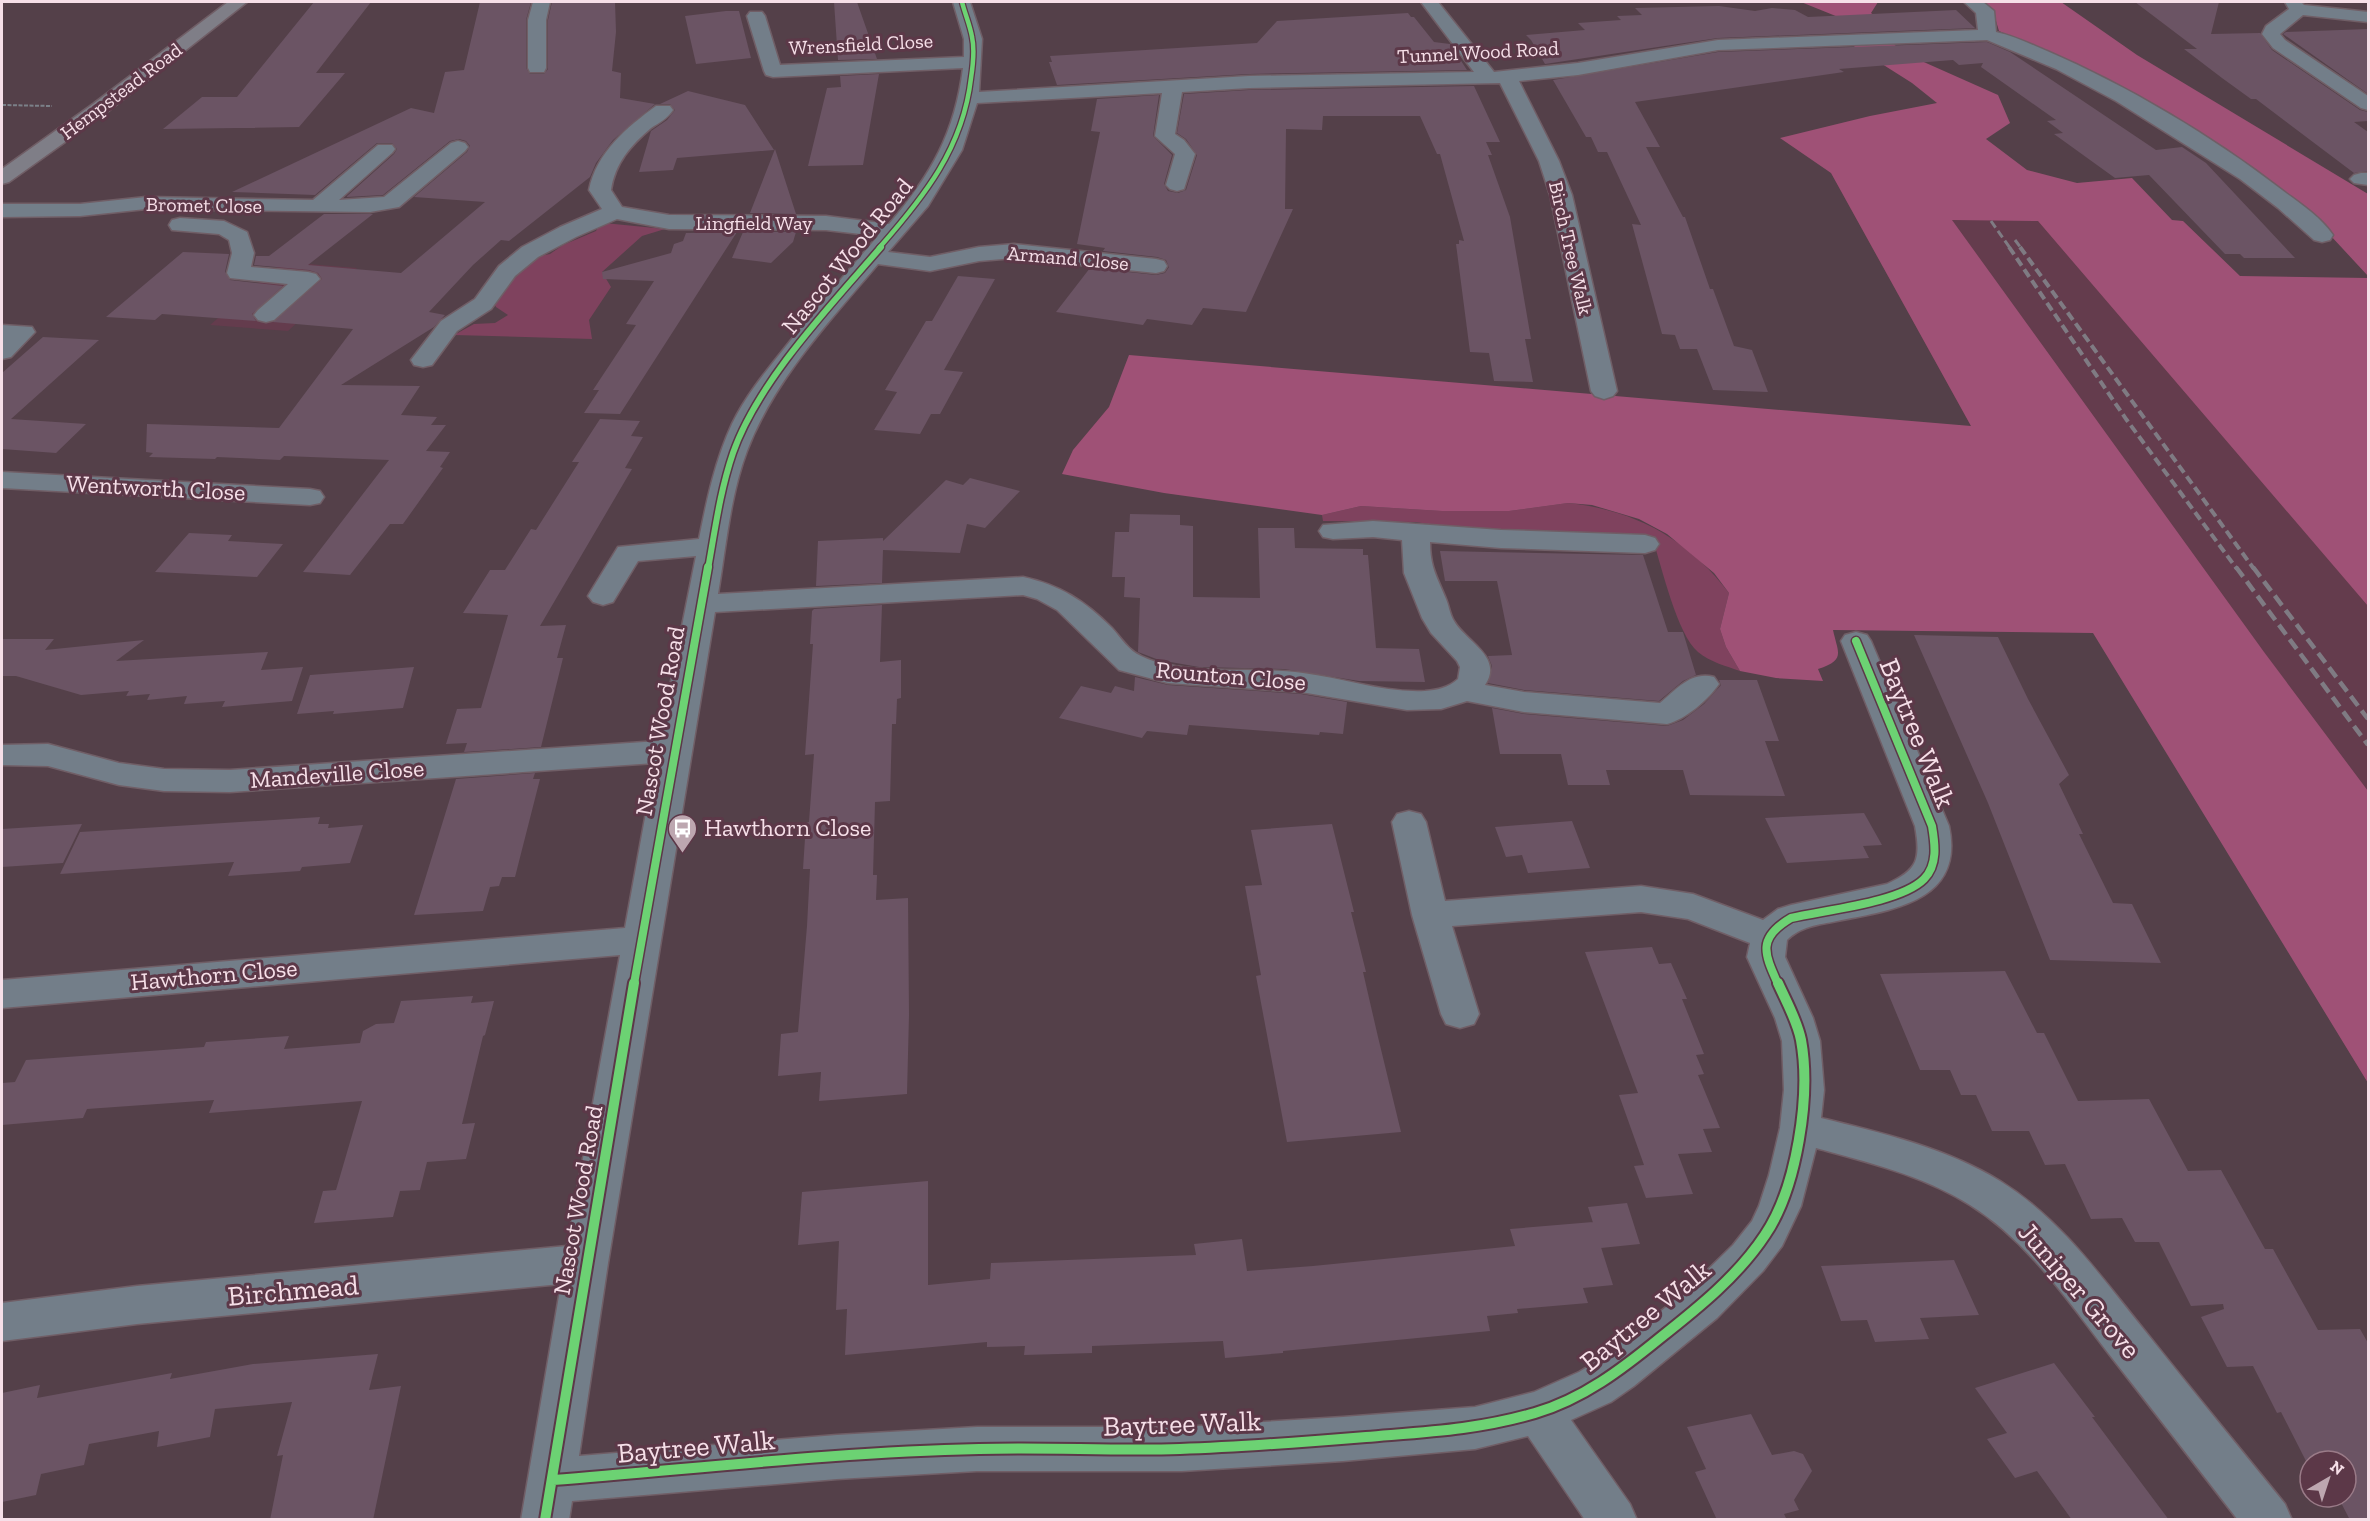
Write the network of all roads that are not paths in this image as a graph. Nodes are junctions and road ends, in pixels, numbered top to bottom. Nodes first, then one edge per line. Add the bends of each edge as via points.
1 (238, 2) edge
2 (541, 2) edge
3 (962, 2) edge
4 (1429, 2) edge
5 (1973, 2) edge
6 (2295, 5) edge
7 (756, 16) dead end
8 (2368, 17) edge
9 (1987, 35) junction
10 (973, 62) junction
11 (537, 68) dead end
12 (1498, 78) junction
13 (1173, 86) junction
14 (969, 98) junction
15 (2368, 104) edge
16 (663, 110) dead end
17 (458, 147) dead end
18 (385, 149) dead end
19 (2, 178) edge
20 (1177, 185) dead end
21 (318, 207) junction
22 (2, 211) edge
23 (615, 212) junction
24 (130, 225) dead end
25 (164, 225) dead end
26 (2, 226) edge
27 (894, 231) junction
28 (2322, 235) dead end
29 (873, 257) junction
30 (1156, 266) dead end
31 (266, 315) dead end
32 (2, 332) edge
33 (2, 352) edge
34 (423, 360) dead end
35 (1604, 391) dead end
36 (2, 480) edge
37 (310, 496) dead end
38 (1333, 531) dead end
39 (1416, 532) junction
40 (1645, 544) dead end
41 (712, 546) junction
42 (603, 596) dead end
43 (701, 604) junction
44 (1856, 640) dead end
45 (1703, 684) dead end
46 (1463, 691) junction
47 (2, 733) edge
48 (674, 751) junction
49 (2, 756) edge
50 (1409, 822) dead end
51 (1430, 915) junction
52 (1769, 936) junction
53 (642, 940) junction
54 (2, 994) edge
55 (1460, 1014) dead end
56 (1800, 1128) junction
57 (586, 1263) junction
58 (2, 1322) edge
59 (1539, 1412) junction
60 (549, 1500) edge
61 (1612, 1520) edge
62 (2268, 1520) edge

1 - 19 main road, Hempstead Road
2 - 11 street
3 - 10 street, Nascot Wood Road via 973,39
4 - 12 street, Birch Tree Walk
5 - 9 street via 1985,11
6 - 8 street via 2334,15
6 - 15 street via 2295,14 2271,34
7 - 10 street, Wrensfield Close via 773,71
9 - 12 street, Tunnel Wood Road via 1718,45
9 - 28 street via 2109,88 2228,160 2289,204
10 - 14 street, Nascot Wood Road
12 - 13 street, Tunnel Wood Road
12 - 35 street, Birch Tree Walk via 1549,161 1561,195
13 - 14 street, Tunnel Wood Road
13 - 20 street via 1165,136 1185,154
14 - 27 street, Nascot Wood Road via 952,150 920,201
16 - 23 street via 628,140 603,172 600,190
17 - 21 street, Bromet Close via 391,202
18 - 21 street
21 - 22 street, Bromet Close via 146,203 80,210
23 - 27 street, Lingfield Way via 669,222 826,224
23 - 34 street via 530,252 507,272 483,303 449,326
24 - 26 street, Bromet Close
25 - 31 street, Bromet Close via 211,225 233,232 242,243 238,273 308,279
27 - 29 street, Nascot Wood Road
29 - 30 street, Armand Close via 930,264 1014,251
29 - 41 street, Nascot Wood Road via 767,386 746,422 721,496
32 - 33 street via 23,332
36 - 37 street, Wentworth Close
38 - 39 street
39 - 40 street
39 - 46 street via 1419,574 1435,615 1475,667 1476,674
41 - 42 street via 628,553
41 - 43 street, Nascot Wood Road
43 - 46 street, Rounton Close via 1023,586 1061,597 1079,610 1117,654 1167,674 1301,682 1414,699 1439,700
43 - 48 street, Nascot Wood Road
44 - 52 street, Baytree Walk via 1932,826 1936,854 1923,880 1908,889 1791,918
45 - 46 street via 1667,714 1524,702
47 - 49 street, Mandeville Close
48 - 49 street, Mandeville Close via 230,781 164,780 119,774 48,755
48 - 53 street, Nascot Wood Road
50 - 51 street
51 - 52 street via 1641,899 1693,907
51 - 55 street
52 - 56 street, Baytree Walk via 1766,957 1801,1041 1804,1090
53 - 54 street, Hawthorn Close
53 - 57 street, Nascot Wood Road
56 - 59 street, Baytree Walk via 1780,1206 1767,1233 1748,1258 1701,1305 1618,1372
56 - 62 street, Juniper Grove via 1921,1162 1978,1188 2016,1215 2069,1270
57 - 58 street, Birchmead via 137,1305
57 - 60 street, Nascot Wood Road
59 - 60 street, Baytree Walk via 1475,1428 1343,1439 1182,1449 966,1450 837,1457
59 - 61 street

